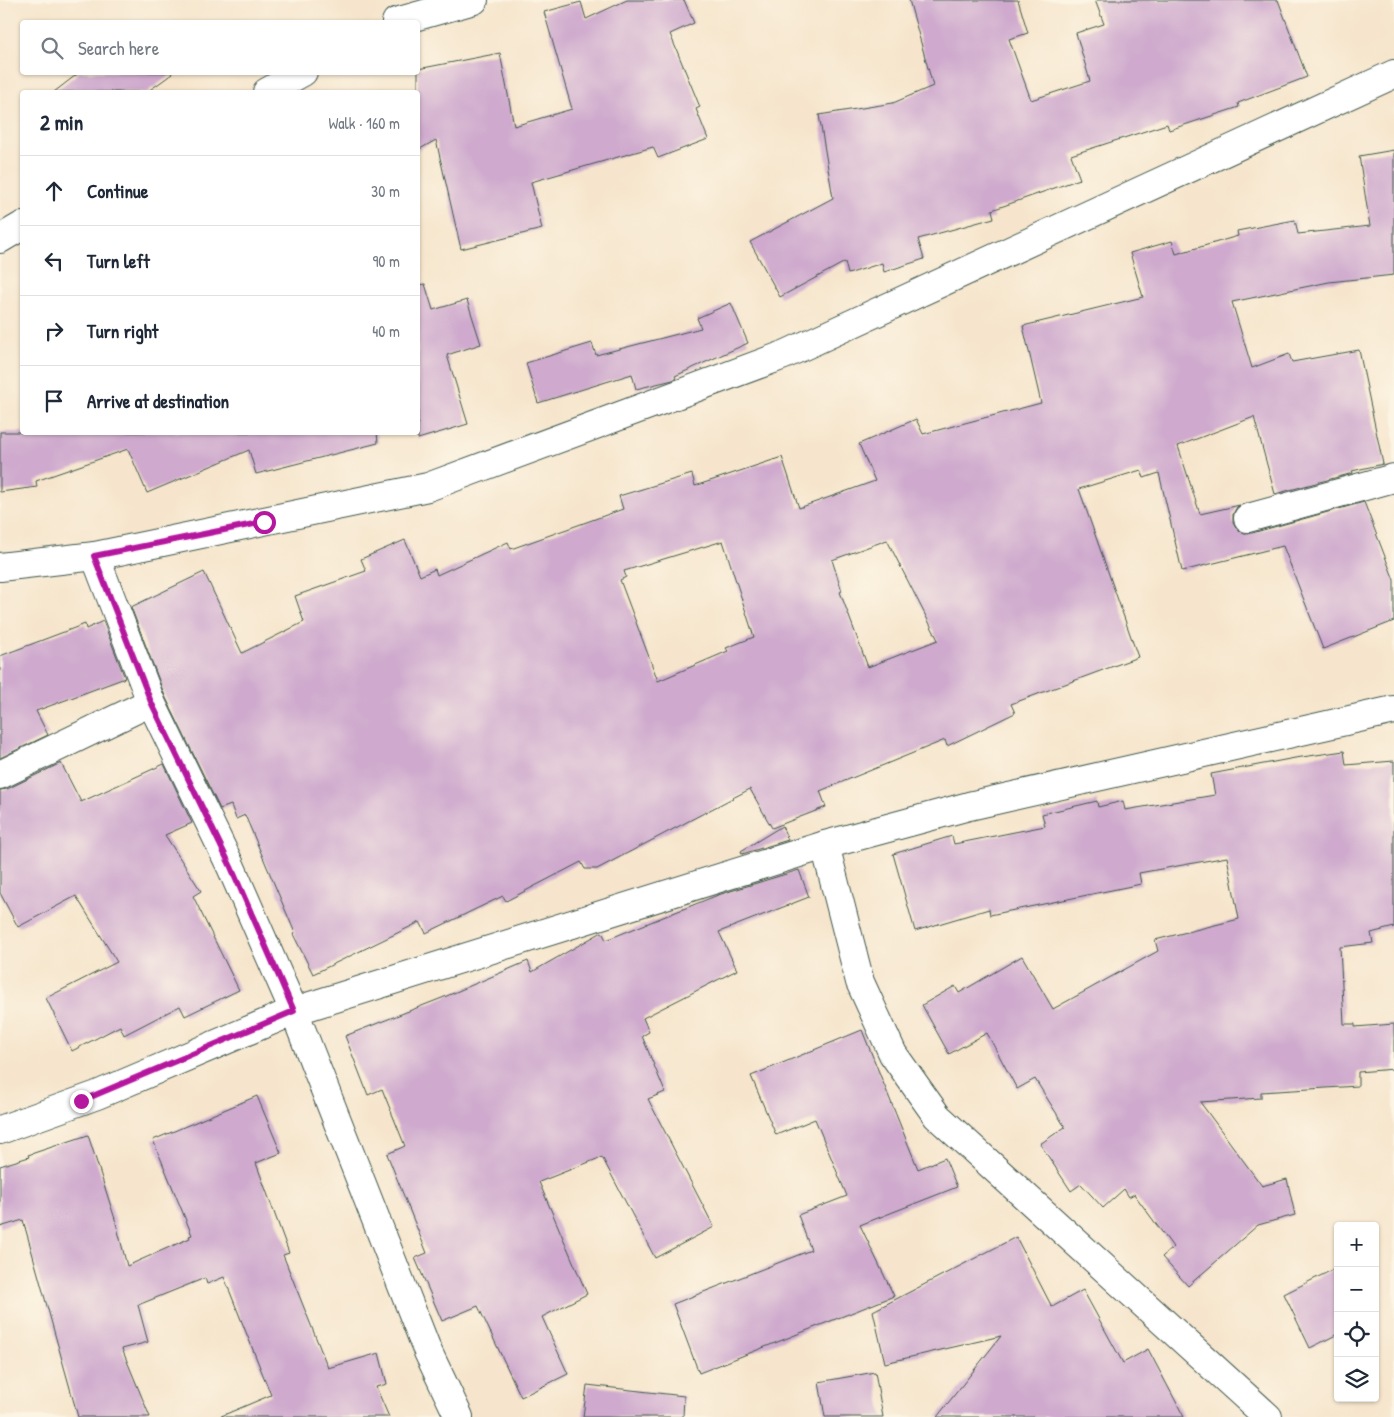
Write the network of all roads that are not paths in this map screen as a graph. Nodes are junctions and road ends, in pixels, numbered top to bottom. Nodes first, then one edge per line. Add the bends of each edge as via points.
1 (474, 0) edge
2 (403, 20) edge
3 (1394, 74) edge
4 (298, 75) edge
5 (271, 90) edge
6 (20, 227) edge
7 (0, 239) edge
8 (1394, 478) edge
9 (1248, 518) dead end
10 (94, 556) junction
11 (0, 567) edge
12 (151, 702) junction
13 (1394, 710) edge
14 (0, 775) edge
15 (826, 845) junction
16 (294, 1011) junction
17 (0, 1130) edge
18 (458, 1417) edge
19 (1268, 1417) edge

1 - 2 street
3 - 10 street via 784,355 428,488
4 - 5 street
6 - 7 street
8 - 9 street
10 - 11 street
10 - 12 street
12 - 14 street
12 - 16 street via 231,867
13 - 15 street via 969,806
15 - 16 street
15 - 19 street via 860,982 892,1054 937,1116
16 - 17 street via 97,1095
16 - 18 street via 428,1352

